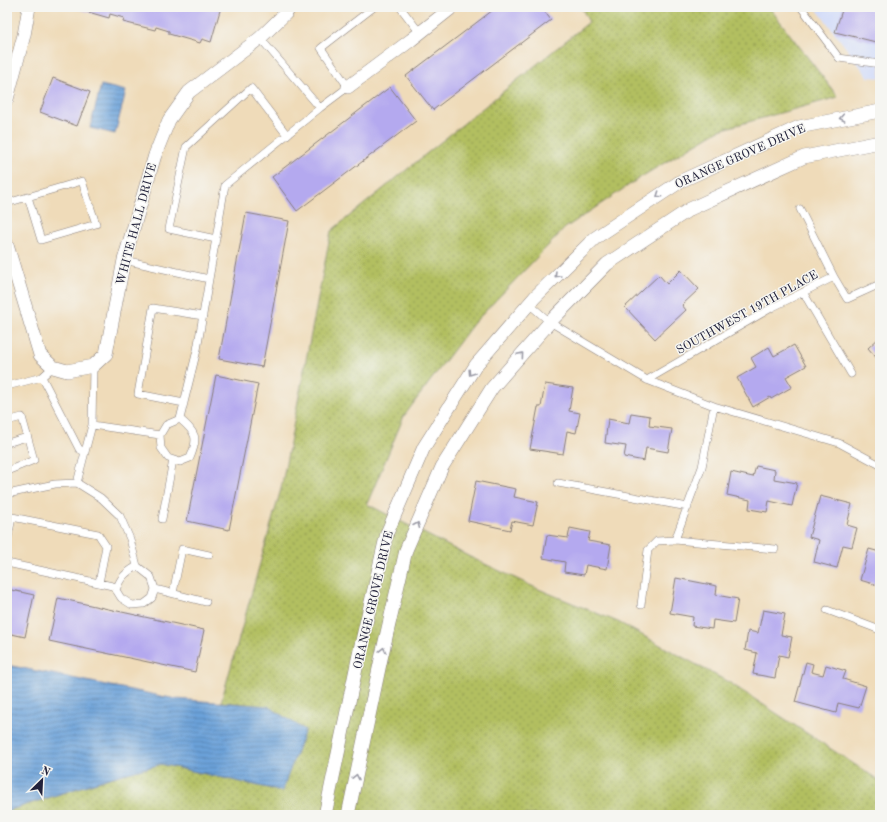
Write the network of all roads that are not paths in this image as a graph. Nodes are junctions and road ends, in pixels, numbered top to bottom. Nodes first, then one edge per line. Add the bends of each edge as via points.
1 (29, 7) edge
2 (290, 7) edge
3 (374, 7) edge
4 (400, 7) edge
5 (801, 7) edge
6 (450, 8) edge
7 (420, 33) junction
8 (260, 38) junction
9 (880, 64) edge
10 (348, 87) junction
11 (7, 99) edge
12 (320, 108) junction
13 (880, 111) edge
14 (287, 135) junction
15 (880, 142) edge
16 (28, 197) junction
17 (7, 203) edge
18 (800, 208) dead end
19 (216, 239) junction
20 (7, 245) edge
21 (124, 260) junction
22 (834, 277) junction
23 (209, 279) junction
24 (880, 284) edge
25 (804, 292) junction
26 (529, 304) junction
27 (203, 316) junction
28 (550, 322) junction
29 (94, 366) junction
30 (53, 367) junction
31 (851, 374) dead end
32 (42, 377) junction
33 (647, 380) junction
34 (7, 386) edge
35 (184, 403) junction
36 (714, 406) junction
37 (180, 419) junction
38 (7, 421) edge
39 (92, 425) junction
40 (160, 435) junction
41 (27, 437) junction
42 (7, 443) edge
43 (85, 452) junction
44 (173, 460) junction
45 (880, 465) edge
46 (7, 471) edge
47 (76, 482) junction
48 (558, 483) dead end
49 (7, 494) edge
50 (688, 507) junction
51 (162, 519) dead end
52 (675, 540) junction
53 (7, 543) edge
54 (775, 549) dead end
55 (209, 555) dead end
56 (7, 563) edge
57 (137, 566) junction
58 (99, 583) junction
59 (117, 587) junction
60 (156, 589) junction
61 (173, 593) junction
62 (206, 602) dead end
63 (641, 605) dead end
64 (827, 610) dead end
65 (880, 630) edge
66 (325, 815) edge
67 (348, 815) edge

1 - 11 street
2 - 8 street, WHITE HALL DRIVE
3 - 10 lane via 321,48
4 - 7 lane
5 - 9 lane via 839,58
6 - 7 street
7 - 10 street
8 - 12 lane
8 - 21 street, WHITE HALL DRIVE via 189,92 169,120 155,155
10 - 12 lane
12 - 14 lane
13 -> 26 street, ORANGE GROVE DRIVE via 799,126 681,181 595,238
14 - 19 lane via 225,186
14 - 19 lane via 251,88 186,147 169,229
15 - 28 street, ORANGE GROVE DRIVE via 804,157 690,209 607,264
16 - 16 lane via 82,181 96,224 41,240
16 - 17 lane
18 - 22 lane, SOUTHWEST 19TH PLACE
19 - 23 lane
20 - 30 street via 40,355
21 - 23 lane
21 - 29 street, WHITE HALL DRIVE via 106,354
22 - 24 lane via 847,299
22 - 25 lane, SOUTHWEST 19TH PLACE
23 - 27 lane
25 - 31 lane
25 - 33 lane, SOUTHWEST 19TH PLACE
26 - 28 lane
26 -> 66 street, ORANGE GROVE DRIVE via 476,365 424,447 387,533
27 - 35 lane
27 - 35 lane via 153,308 138,394
28 - 33 lane
67 -> 28 street, ORANGE GROVE DRIVE via 406,550 442,467 492,388
29 - 30 street via 67,371
29 - 39 lane
30 - 32 lane
32 - 34 lane
32 - 43 lane via 79,449
33 - 36 lane
35 - 37 lane
36 - 45 lane via 839,443
36 - 50 lane via 702,467
37 - 40 lane via 166,425
37 - 44 lane via 195,436 195,448 190,458 180,462
38 - 41 lane via 22,417
39 - 40 lane
39 - 43 lane
40 - 44 lane via 161,448 168,458
41 - 42 lane
41 - 46 lane via 34,460
43 - 47 lane
44 - 51 lane
47 - 49 lane
47 - 57 lane via 101,498 120,516
48 - 50 lane
50 - 52 lane
52 - 54 lane
52 - 63 lane via 657,541 648,550
53 - 58 lane via 12,517 98,534 106,546
55 - 61 lane via 182,549
56 - 58 lane
57 - 59 lane via 127,572
57 - 60 lane via 151,577
58 - 59 lane
59 - 60 lane via 121,598 132,605 144,604 152,598
60 - 61 lane
61 - 62 lane
64 - 65 lane

